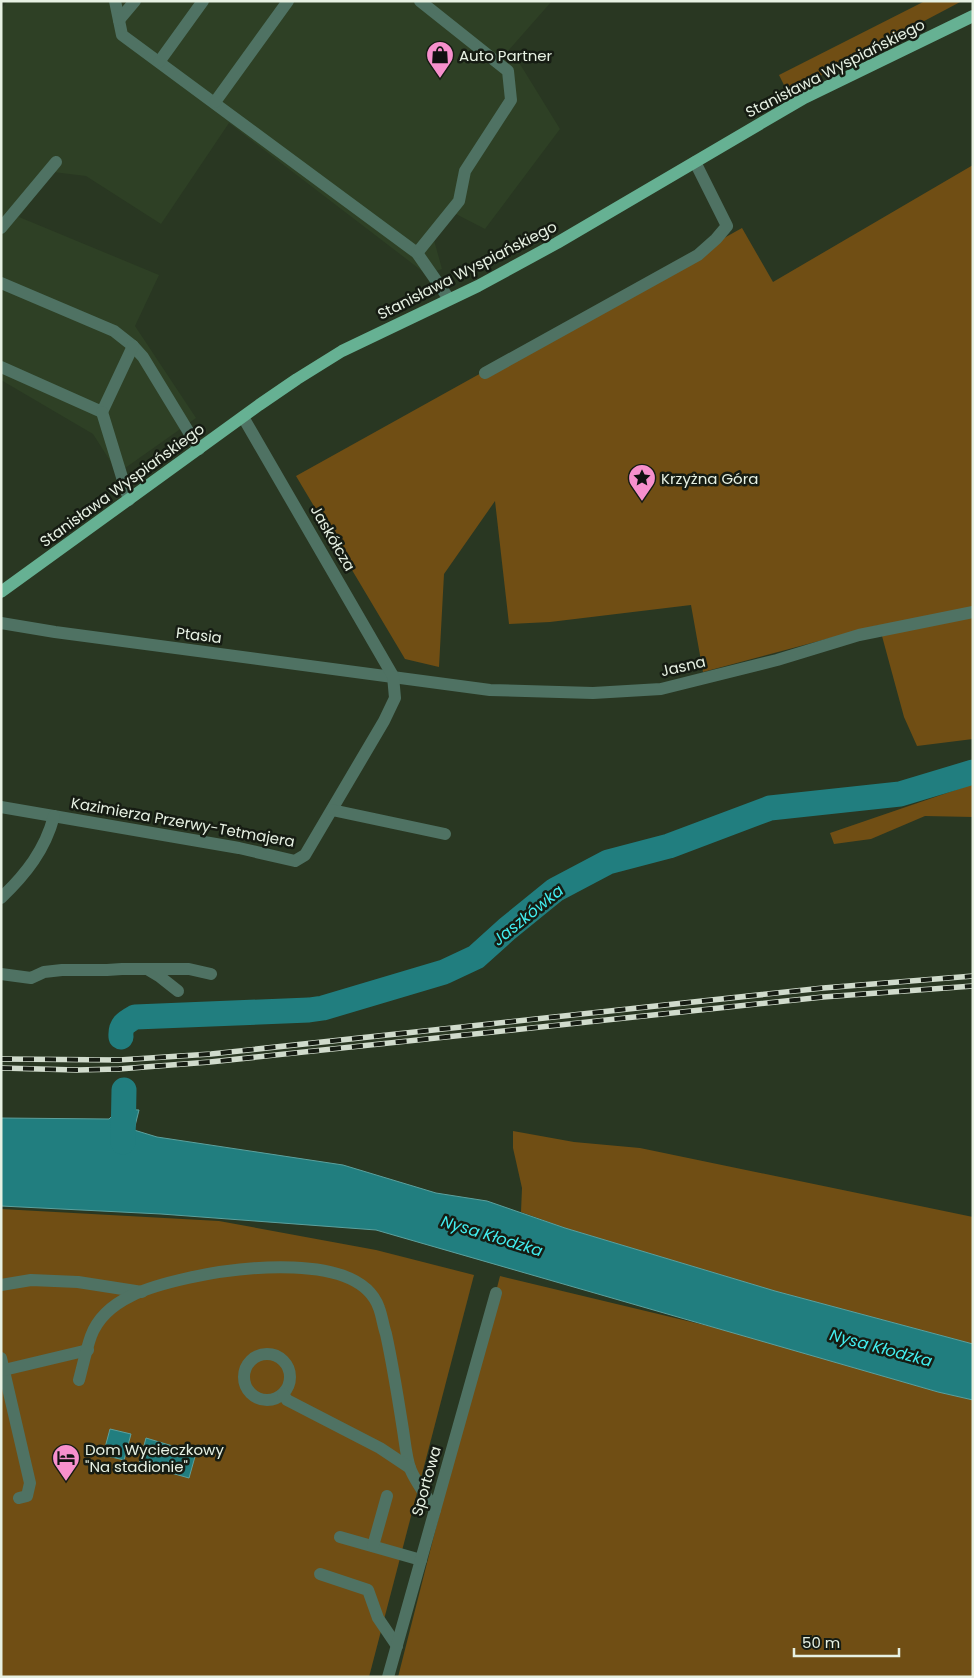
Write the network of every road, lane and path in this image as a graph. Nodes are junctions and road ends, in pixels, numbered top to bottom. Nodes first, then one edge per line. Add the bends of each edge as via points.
1 (114, 1) edge
2 (135, 1) edge
3 (203, 1) edge
4 (288, 1) edge
5 (420, 1) edge
6 (973, 16) edge
7 (119, 20) junction
8 (159, 62) junction
9 (215, 102) junction
10 (56, 162) dead end
11 (695, 162) junction
12 (1, 228) edge
13 (417, 253) junction
14 (1, 283) edge
15 (449, 299) junction
16 (133, 346) junction
17 (1, 367) edge
18 (485, 372) dead end
19 (102, 412) junction
20 (244, 417) junction
21 (199, 449) junction
22 (129, 500) junction
23 (1, 592) edge
24 (973, 612) edge
25 (1, 623) edge
26 (393, 676) junction
27 (1, 807) edge
28 (332, 810) junction
29 (54, 816) junction
30 (445, 834) dead end
31 (1, 898) edge
32 (147, 969) junction
33 (1, 974) edge
34 (211, 974) dead end
35 (178, 991) dead end
36 (1, 1285) edge
37 (142, 1292) junction
38 (496, 1293) dead end
39 (88, 1350) junction
40 (3, 1364) edge
41 (79, 1380) dead end
42 (283, 1394) dead end
43 (410, 1468) junction
44 (387, 1496) dead end
45 (19, 1498) dead end
46 (435, 1510) junction
47 (340, 1537) dead end
48 (373, 1546) junction
49 (421, 1560) junction
50 (320, 1574) dead end
51 (397, 1646) junction
52 (388, 1677) edge

1 - 7 street
2 - 7 street
3 - 8 street
4 - 9 street
5 - 13 street via 508,71 511,100 465,171 459,201
6 - 11 main road, Stanisława Wyspiańskiego via 804,98
7 - 8 street via 122,35
8 - 9 street
9 - 13 street
10 - 12 street
11 - 15 main road, Stanisława Wyspiańskiego via 557,243
11 - 18 street via 727,226 716,240 698,255
13 - 15 street
14 - 16 street via 114,331
15 - 20 main road, Stanisława Wyspiańskiego via 342,351
16 - 19 street
16 - 21 street
17 - 19 street
19 - 22 street
20 - 21 main road, Stanisława Wyspiańskiego
20 - 26 street, Jaskółcza
21 - 22 main road, Stanisława Wyspiańskiego
22 - 23 main road, Stanisława Wyspiańskiego
24 - 26 street, Jasna via 859,635 777,660 661,689 593,693 490,690
25 - 26 street, Ptasia
26 - 28 street, Kazimierza Przerwy-Tetmajera via 395,698
27 - 29 street, Kazimierza Przerwy-Tetmajera
28 - 29 street, Kazimierza Przerwy-Tetmajera via 305,855 295,861 239,848
28 - 30 street
29 - 31 street via 35,860
32 - 33 street via 62,970 44,972 31,978
32 - 34 street
32 - 35 street
36 - 37 street via 31,1280 78,1282
37 - 39 street via 114,1306 98,1322
37 - 43 street via 215,1273 264,1268 303,1268 352,1278 369,1291 379,1307
38 - 46 street, Sportowa
39 - 40 street
39 - 41 street
40 - 45 street via 30,1483 27,1496
42 - 43 street via 287,1400 380,1448
43 - 46 street
44 - 48 street
46 - 49 street, Sportowa
47 - 48 street
48 - 49 street
49 - 51 street, Sportowa
50 - 51 street via 368,1590 378,1618
51 - 52 street, Sportowa

